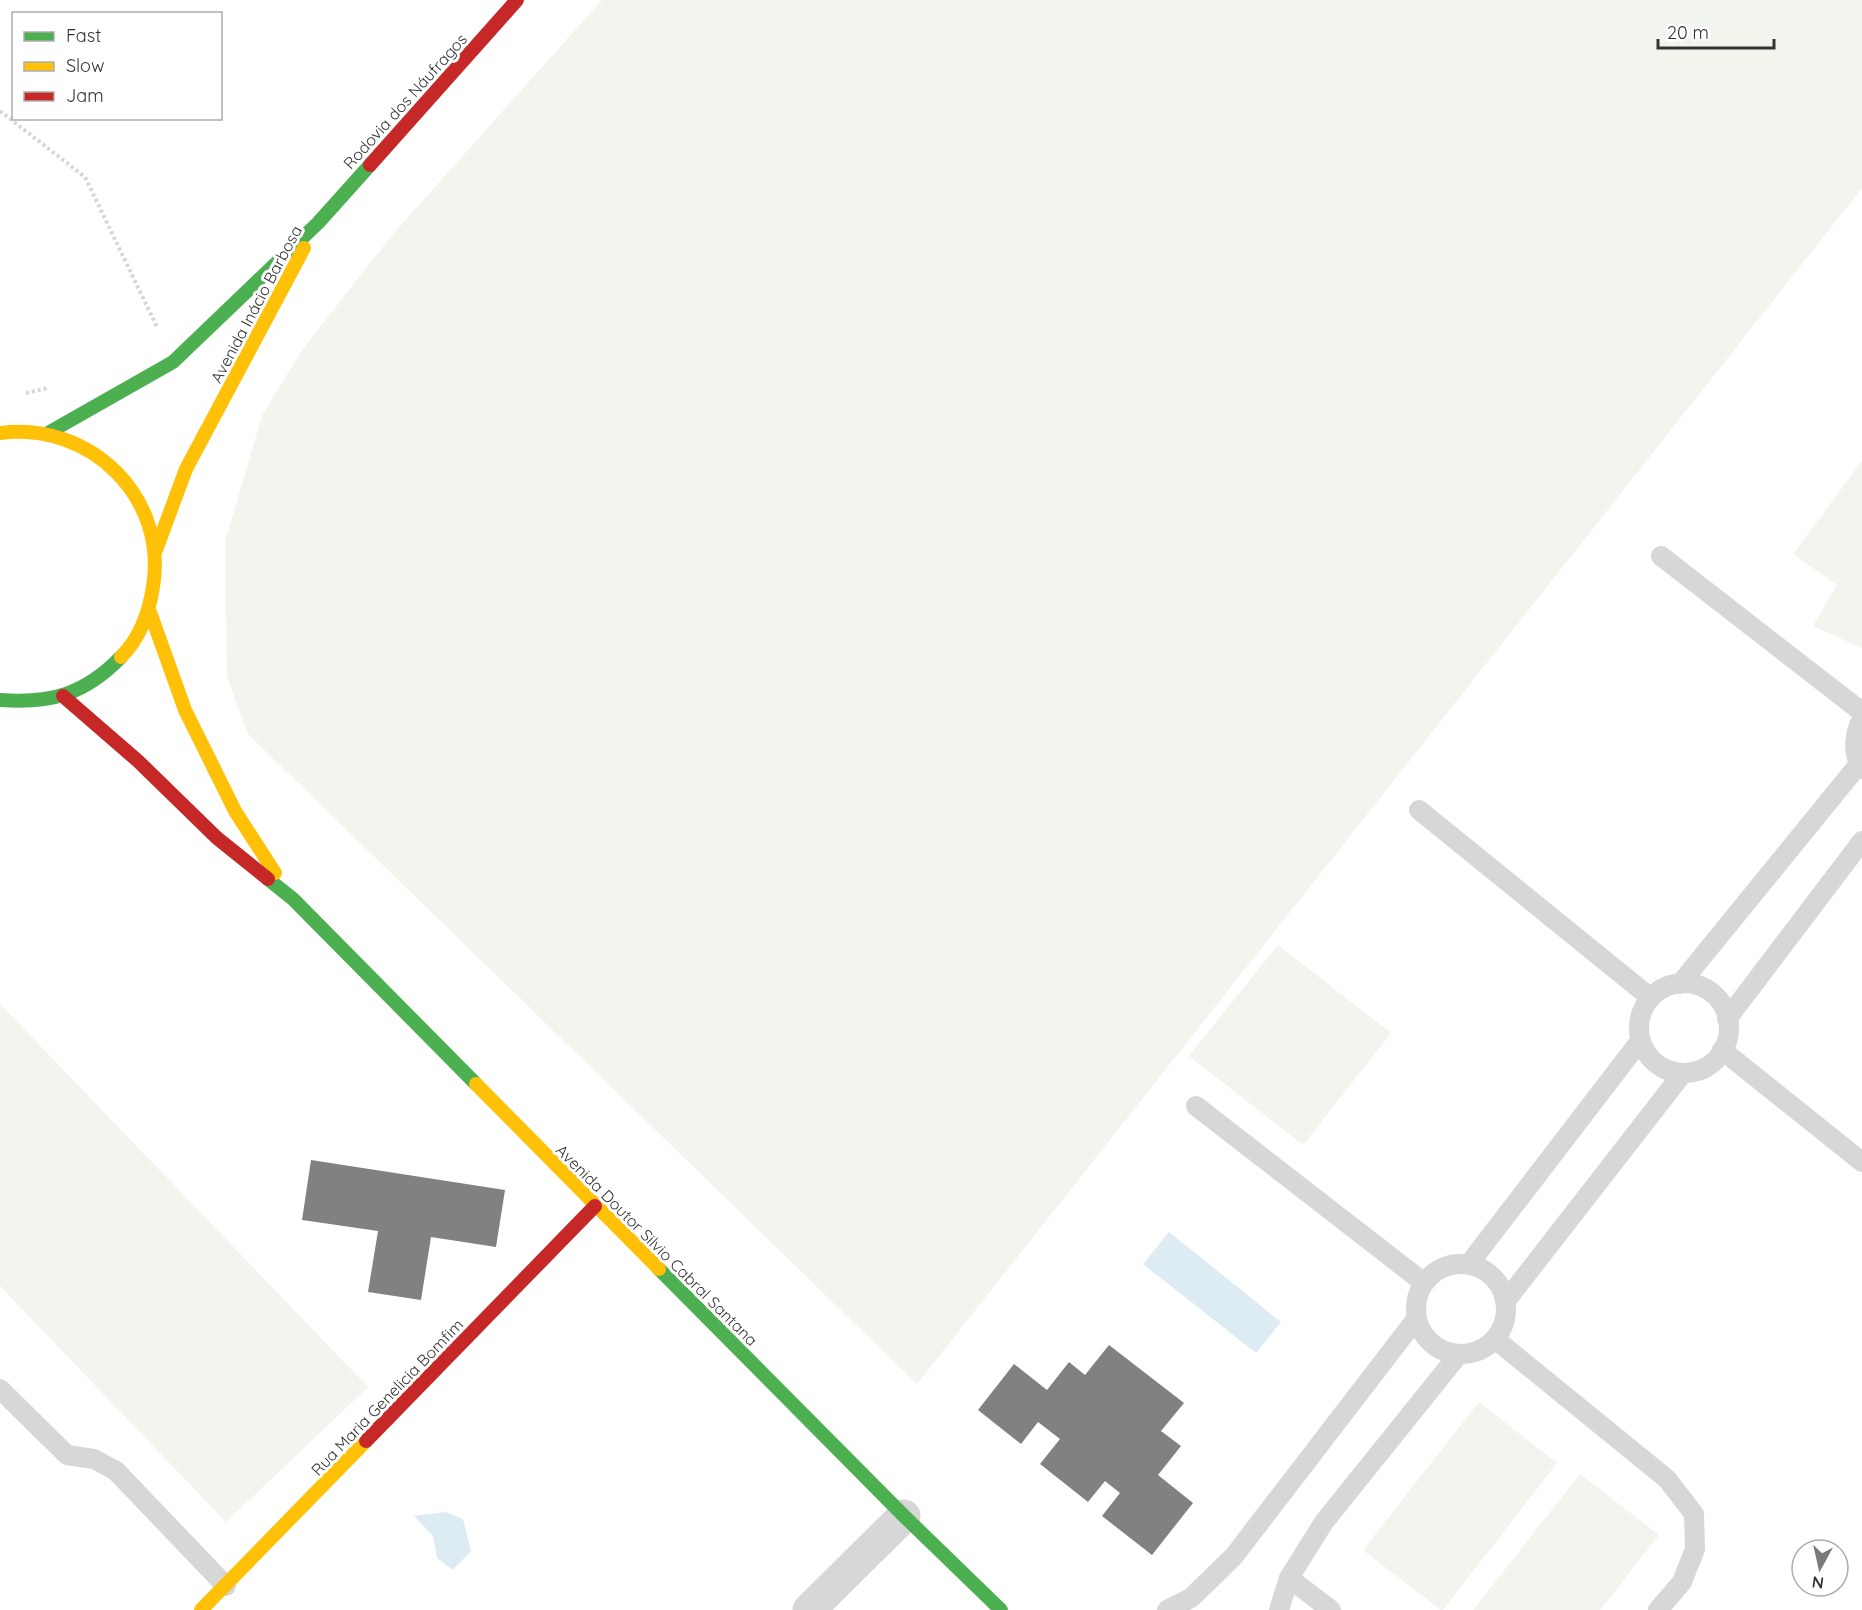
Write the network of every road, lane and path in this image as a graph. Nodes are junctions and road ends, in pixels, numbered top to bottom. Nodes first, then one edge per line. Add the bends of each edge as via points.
1 (517, 0) edge
2 (0, 111) edge
3 (318, 223) junction
4 (160, 334) dead end
5 (59, 386) dead end
6 (16, 396) dead end
7 (0, 433) edge
8 (48, 433) junction
9 (156, 550) junction
10 (1661, 556) dead end
11 (150, 612) junction
12 (63, 696) junction
13 (0, 700) edge
14 (1862, 712) edge
15 (1862, 718) edge
16 (1860, 766) edge
17 (1419, 810) dead end
18 (1862, 842) edge
19 (293, 899) junction
20 (1680, 984) junction
21 (1651, 998) junction
22 (1727, 1019) junction
23 (1640, 1041) junction
24 (1722, 1050) junction
25 (1683, 1073) junction
26 (1196, 1106) dead end
27 (1862, 1162) edge
28 (596, 1206) junction
29 (1469, 1264) junction
30 (1423, 1282) junction
31 (1505, 1302) junction
32 (1416, 1319) junction
33 (1495, 1339) junction
34 (1459, 1354) junction
35 (0, 1389) edge
36 (904, 1516) junction
37 (1289, 1578) junction
38 (226, 1587) junction
39 (201, 1610) edge
40 (809, 1610) edge
41 (1001, 1610) edge
42 (1167, 1610) edge
43 (1279, 1610) edge
44 (1331, 1610) edge
45 (1658, 1610) edge

1 - 3 street, Rodovia dos Náufragos
2 - 4 path via 85,177
3 - 8 street, Avenida Inácio Barbosa via 173,362
3 - 9 street, Avenida Inácio Barbosa via 186,469
5 - 6 path
7 - 8 street
8 - 9 street via 80,444 109,463 132,487 148,518
9 - 11 street via 157,582
10 - 14 lane
11 - 12 street via 136,640 116,664 92,683
11 - 19 street, Avenida Doutor Silvio Cabral Santana via 184,710 230,801
12 - 13 street via 30,702
12 - 19 street, Avenida Doutor Silvio Cabral Santana via 217,837
15 - 16 lane via 1856,730 1855,747
16 - 20 lane
17 - 21 lane
18 - 22 lane
19 - 28 street, Avenida Doutor Silvio Cabral Santana
20 - 21 lane via 1666,987
20 - 22 lane via 1705,989 1723,1007
21 - 23 lane via 1640,1017
22 - 24 lane via 1729,1033
23 - 25 lane via 1656,1064
23 - 29 lane
24 - 25 lane via 1707,1067
24 - 27 lane
25 - 31 lane
26 - 30 lane
28 - 36 street, Avenida Doutor Silvio Cabral Santana
28 - 38 street, Rua Maria Genelicia Bomfim
29 - 30 lane via 1445,1266
29 - 31 lane via 1493,1277
30 - 32 lane via 1415,1305
31 - 33 lane via 1502,1328
32 - 34 lane via 1432,1344
32 - 42 lane via 1234,1556 1191,1598
33 - 34 lane via 1485,1347
33 - 45 lane via 1667,1479 1694,1514 1695,1549 1682,1582
34 - 37 lane via 1324,1522
35 - 38 lane via 67,1455 94,1459 116,1471
36 - 40 street
36 - 41 street, Avenida Doutor Silvio Cabral Santana
37 - 43 lane
37 - 44 lane
38 - 39 street, Rua Maria Genelicia Bomfim

